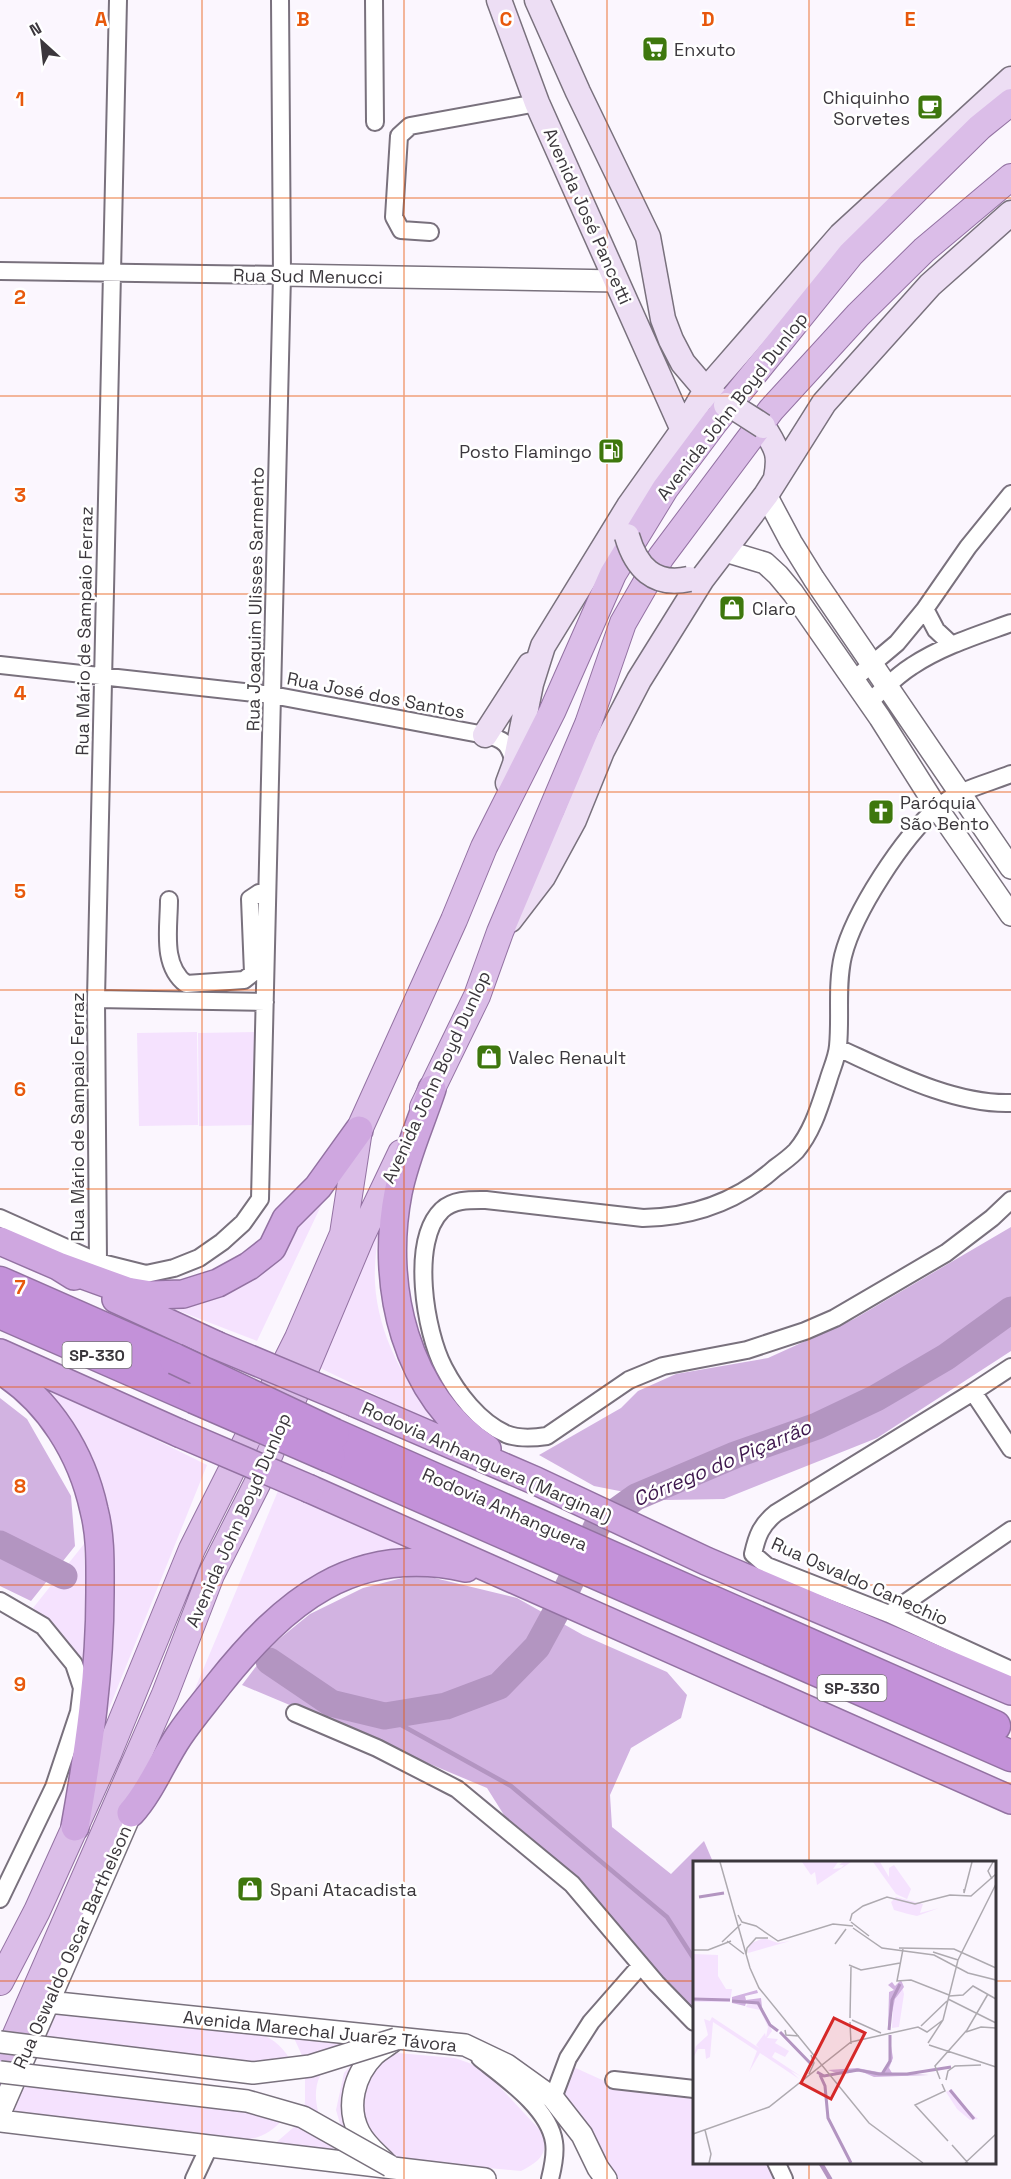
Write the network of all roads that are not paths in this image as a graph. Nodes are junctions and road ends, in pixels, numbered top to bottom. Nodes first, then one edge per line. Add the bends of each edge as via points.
1 (118, 0) edge
2 (279, 0) edge
3 (374, 0) edge
4 (499, 0) edge
5 (537, 0) edge
6 (1011, 79) edge
7 (1011, 102) edge
8 (537, 103) junction
9 (375, 122) dead end
10 (1011, 177) edge
11 (1011, 213) edge
12 (430, 232) dead end
13 (0, 271) edge
14 (113, 273) junction
15 (282, 275) junction
16 (617, 281) junction
17 (706, 390) junction
18 (682, 430) junction
19 (771, 487) junction
20 (1011, 494) edge
21 (628, 506) junction
22 (725, 551) junction
23 (925, 609) junction
24 (1011, 623) edge
25 (952, 645) junction
26 (543, 646) junction
27 (0, 665) edge
28 (872, 665) junction
29 (102, 676) junction
30 (854, 680) junction
31 (887, 687) junction
32 (272, 695) junction
33 (869, 702) junction
34 (485, 735) junction
35 (515, 764) junction
36 (1011, 774) edge
37 (960, 793) junction
38 (937, 808) junction
39 (484, 847) junction
40 (1011, 868) edge
41 (267, 892) junction
42 (169, 900) dead end
43 (1011, 915) edge
44 (500, 932) junction
45 (96, 999) junction
46 (265, 1002) junction
47 (838, 1048) junction
48 (432, 1089) junction
49 (1011, 1103) edge
50 (359, 1130) junction
51 (1011, 1200) edge
52 (0, 1224) edge
53 (98, 1262) junction
54 (58, 1266) junction
55 (0, 1282) edge
56 (0, 1312) edge
57 (0, 1353) edge
58 (1011, 1367) edge
59 (0, 1370) edge
60 (973, 1392) junction
61 (332, 1445) junction
62 (1011, 1449) edge
63 (536, 1481) junction
64 (1011, 1530) edge
65 (525, 1583) junction
66 (0, 1601) edge
67 (700, 1608) junction
68 (889, 1614) junction
69 (1011, 1670) edge
70 (1011, 1691) edge
71 (165, 1694) junction
72 (295, 1713) dead end
73 (1011, 1733) edge
74 (1011, 1756) edge
75 (1011, 1800) edge
76 (131, 1813) junction
77 (75, 1827) junction
78 (0, 1899) edge
79 (37, 1911) junction
80 (0, 1943) edge
81 (641, 1965) junction
82 (0, 1982) edge
83 (48, 2002) junction
84 (693, 2021) edge
85 (396, 2039) junction
86 (0, 2042) edge
87 (465, 2045) junction
88 (0, 2071) edge
89 (614, 2080) dead end
90 (693, 2089) edge
91 (553, 2098) junction
92 (0, 2113) edge
93 (0, 2121) edge
94 (209, 2147) junction
95 (776, 2164) edge
96 (387, 2173) edge
97 (194, 2179) edge
98 (485, 2179) edge
99 (550, 2179) edge
100 (606, 2179) edge
101 (784, 2179) edge

1 - 14 street, Rua Mário de Sampaio Ferraz
2 - 15 street, Rua Joaquim Ulisses Sarmento
3 - 9 street
4 - 8 main road, Avenida José Pancetti
5 - 17 main road, Avenida José Pancetti via 648,237 663,319 671,340 683,363
6 - 17 main road via 841,235
7 - 39 main road, Avenida John Boyd Dunlop via 980,127 851,254 665,489 613,574 552,712
8 - 12 street via 410,126 403,131 399,136 394,217 401,230
8 - 16 main road, Avenida José Pancetti
10 - 44 main road, Avenida John Boyd Dunlop via 924,250 858,315 771,410 661,557 623,622 588,724
11 - 19 main road via 930,285 831,395
13 - 14 street, Rua Sud Menucci
14 - 15 street, Rua Sud Menucci
14 - 29 street, Rua Mário de Sampaio Ferraz
15 - 16 street, Rua Sud Menucci
15 - 32 street, Rua Joaquim Ulisses Sarmento
16 - 18 main road, Avenida José Pancetti
17 - 18 main road
17 - 19 main road, Avenida José Pancetti, bridge via 763,426 779,459
18 - 21 main road
19 - 22 main road
19 - 28 street via 790,542
20 - 23 street
21 - 22 main road, bridge via 627,536 632,552 650,574 673,582 689,579
21 - 26 main road
22 - 30 street via 765,563 778,575
22 - 44 main road via 702,579 639,680 543,877
23 - 25 street via 936,630
23 - 28 street via 897,643
24 - 25 street
25 - 31 street via 912,665
26 - 34 main road
26 - 35 main road
27 - 29 street, Rua José dos Santos
28 - 30 street
28 - 31 street
29 - 32 street, Rua José dos Santos
29 - 45 street, Rua Mário de Sampaio Ferraz
30 - 33 street
31 - 33 street
31 - 37 street
32 - 34 street, Rua José dos Santos
32 - 41 street, Rua Joaquim Ulisses Sarmento
33 - 38 street
34 - 35 street, Rua José dos Santos via 509,746
35 - 39 main road
36 - 37 street
37 - 38 street
37 - 40 street
38 - 43 street
38 - 47 street via 895,855 853,930 843,956 838,990
39 - 50 main road, Avenida John Boyd Dunlop
41 - 42 street via 250,899 254,973 244,980 186,984 174,973 170,960
41 - 46 street, Rua Joaquim Ulisses Sarmento
44 - 48 main road, Avenida John Boyd Dunlop via 477,996
45 - 46 street
45 - 53 street, Rua Mário de Sampaio Ferraz
46 - 53 street, Rua Joaquim Ulisses Sarmento via 260,1199 243,1223 222,1242 199,1258 174,1268 146,1275
47 - 49 street via 928,1088
47 - 51 street via 812,1127 795,1152 744,1193 705,1210 643,1218 486,1200 465,1200 443,1209 427,1242 423,1265 425,1304 443,1367 485,1422 508,1435 547,1436 629,1380 663,1366 747,1350 805,1331 946,1253
48 - 63 highway via 396,1204 392,1253 399,1310 416,1365 443,1411 475,1440
48 - 71 main road, Avenida John Boyd Dunlop via 361,1237 258,1482 211,1575
50 - 54 highway via 318,1187 286,1219 272,1248 218,1283 183,1294 151,1295 127,1291
50 - 77 main road, Avenida John Boyd Dunlop via 343,1234 298,1338 192,1550
52 - 53 street
52 - 54 highway, Rodovia Anhanguera (Marginal)
54 - 63 highway, Rodovia Anhanguera (Marginal), bridge via 95,1289 216,1345
55 - 61 highway, Rodovia Anhanguera / SP-330, bridge via 175,1359
56 - 61 highway, Rodovia Anhanguera / SP-330, bridge via 194,1398
57 - 65 highway, bridge
58 - 60 street
59 - 77 highway via 32,1395 58,1427 82,1471 97,1523 99,1662
60 - 62 street
60 - 68 street, Rua Osvaldo Canechio via 790,1504 765,1522 757,1537 753,1554 767,1566
61 - 67 highway, Rodovia Anhanguera / SP-330
63 - 70 highway, Rodovia Anhanguera (Marginal) via 706,1561
64 - 68 street
65 - 75 highway
65 - 76 highway via 455,1565 412,1562 367,1568 316,1590 282,1615 243,1654 181,1733
66 - 78 street via 43,1626 74,1664 82,1688 80,1712 54,1787
67 - 73 highway, Rodovia Anhanguera / SP-330
67 - 74 highway, Rodovia Anhanguera / SP-330
68 - 69 street, Rua Osvaldo Canechio
71 - 76 main road
71 - 88 main road, Avenida John Boyd Dunlop
72 - 81 street via 377,1748 457,1789 572,1884
76 - 83 street, Rua Oswaldo Oscar Barthelson
77 - 79 main road, Avenida John Boyd Dunlop
79 - 80 main road
79 - 82 main road, Avenida John Boyd Dunlop
81 - 84 street
81 - 91 street via 591,2022 568,2058
83 - 85 street, Avenida Marechal Juarez Távora
83 - 92 street, Rua Oswaldo Oscar Barthelson
85 - 86 street, bridge via 310,2066 253,2073
85 - 87 street, Avenida Marechal Juarez Távora
85 - 96 street via 375,2054 361,2071 353,2091 353,2112 359,2132
87 - 91 street, Avenida Marechal Juarez Távora via 507,2065
87 - 99 street via 528,2098 550,2128 554,2162
88 - 96 street, bridge via 247,2101 303,2117
89 - 90 street
91 - 100 street, Avenida Marechal Juarez Távora via 582,2135
93 - 94 street
94 - 96 street
94 - 97 street
95 - 101 street
96 - 98 street

